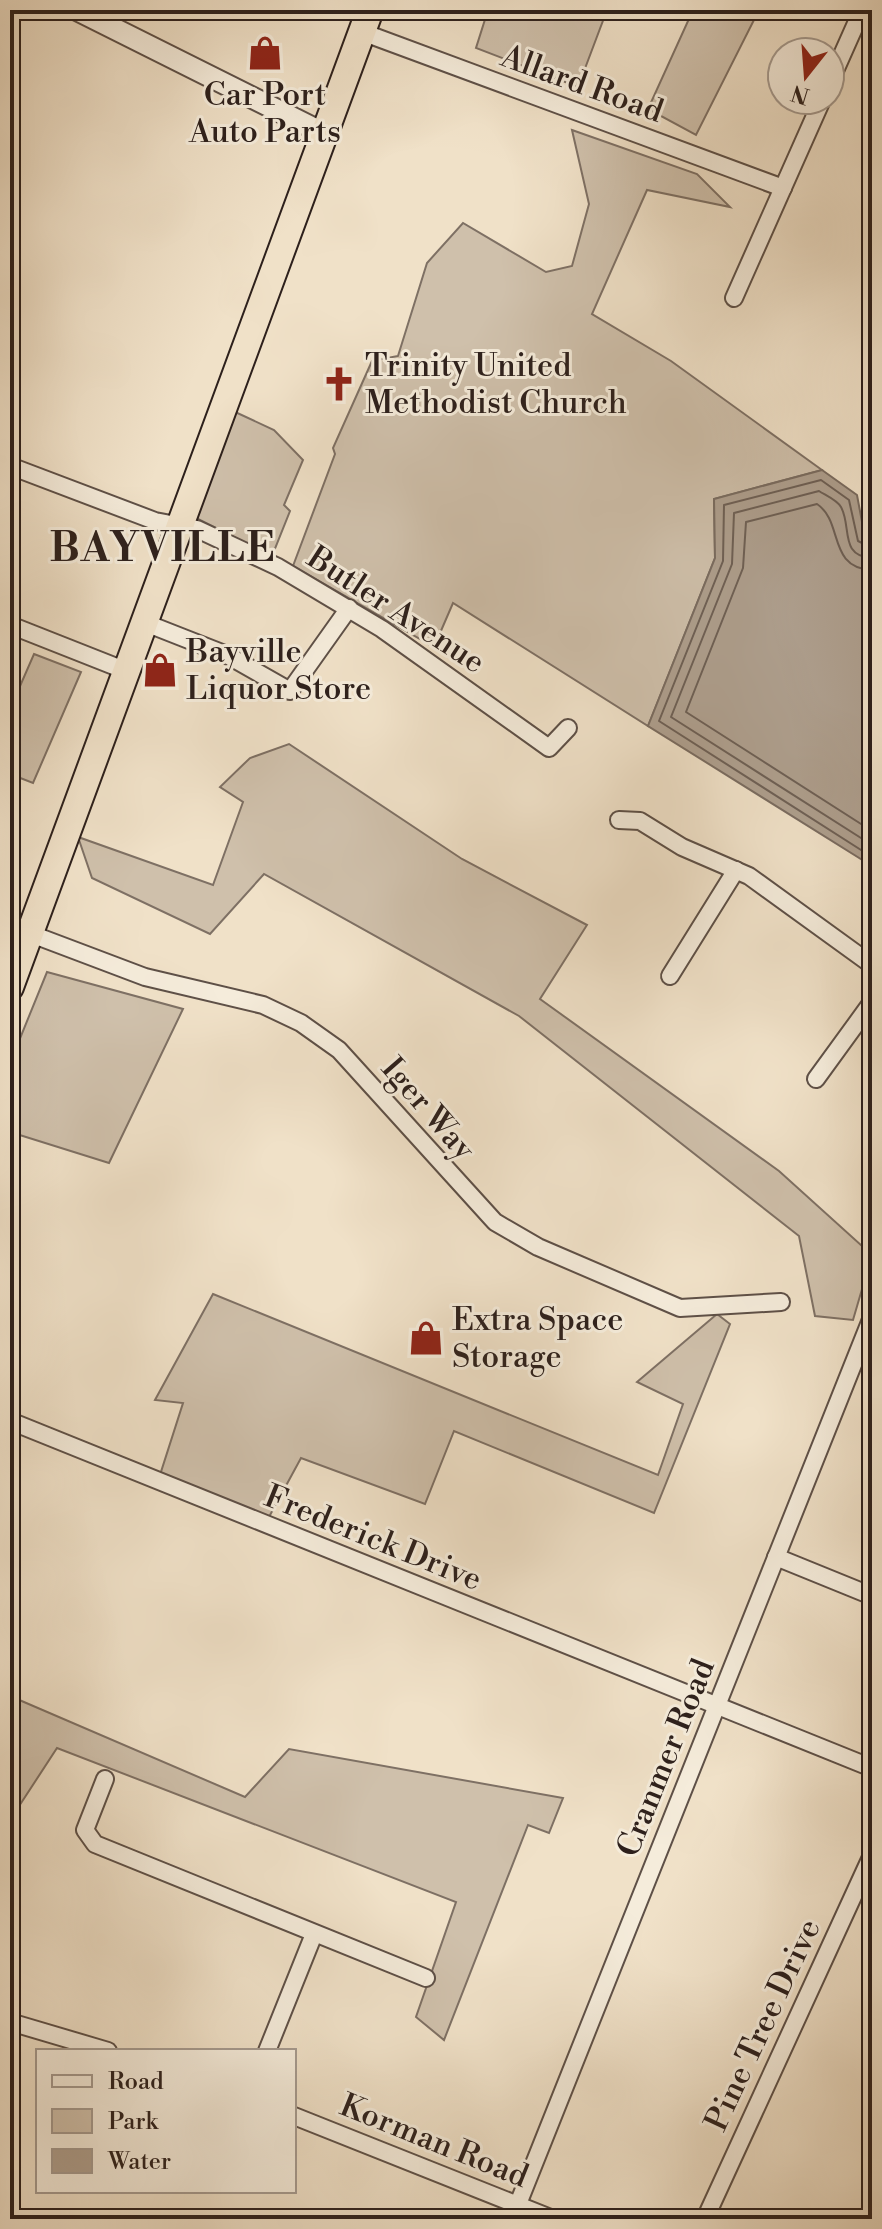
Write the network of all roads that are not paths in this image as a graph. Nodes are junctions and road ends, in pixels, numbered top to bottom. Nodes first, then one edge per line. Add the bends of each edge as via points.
1 (77, 10) edge
2 (862, 10) edge
3 (366, 21) edge
4 (846, 46) edge
5 (815, 116) edge
6 (323, 133) junction
7 (783, 188) junction
8 (734, 298) dead end
9 (10, 466) edge
10 (178, 525) junction
11 (349, 608) junction
12 (143, 622) junction
13 (10, 625) edge
14 (124, 670) junction
15 (568, 728) dead end
16 (619, 820) dead end
17 (736, 870) junction
18 (20, 930) edge
19 (872, 965) edge
20 (670, 976) dead end
21 (10, 987) edge
22 (872, 1002) edge
23 (816, 1079) dead end
24 (781, 1302) dead end
25 (872, 1317) edge
26 (10, 1421) edge
27 (776, 1557) junction
28 (872, 1596) edge
29 (717, 1705) junction
30 (872, 1768) edge
31 (105, 1779) dead end
32 (872, 1855) edge
33 (314, 1934) junction
34 (426, 1978) dead end
35 (10, 2022) edge
36 (101, 2049) edge
37 (268, 2049) edge
38 (296, 2117) edge
39 (515, 2212) edge
40 (553, 2219) edge
41 (705, 2219) edge

1 - 6 street
2 - 4 street
3 - 6 highway
3 - 7 street, Allard Road
5 - 7 street
6 - 10 highway
7 - 8 street
9 - 10 street, Butler Avenue
10 - 11 street, Butler Avenue via 278,567
10 - 12 highway
11 - 12 street via 290,691 227,655
11 - 15 street, Butler Avenue via 549,748
12 - 14 highway
13 - 14 street
14 - 18 highway
16 - 17 street via 640,821 682,847
17 - 19 street
17 - 20 street
18 - 21 highway
18 - 24 street, Iger Way via 145,977 263,1005 318,1033 495,1222 538,1247 680,1308
22 - 23 street
25 - 27 street, Cranmer Road
26 - 29 street, Frederick Drive
27 - 28 street
27 - 29 street, Cranmer Road
29 - 30 street, Frederick Drive
29 - 39 street, Cranmer Road
31 - 33 street via 85,1830 95,1844
32 - 41 street, Pine Tree Drive
33 - 34 street
33 - 37 street
35 - 36 street
38 - 39 street, Korman Road
39 - 40 street, Korman Road

